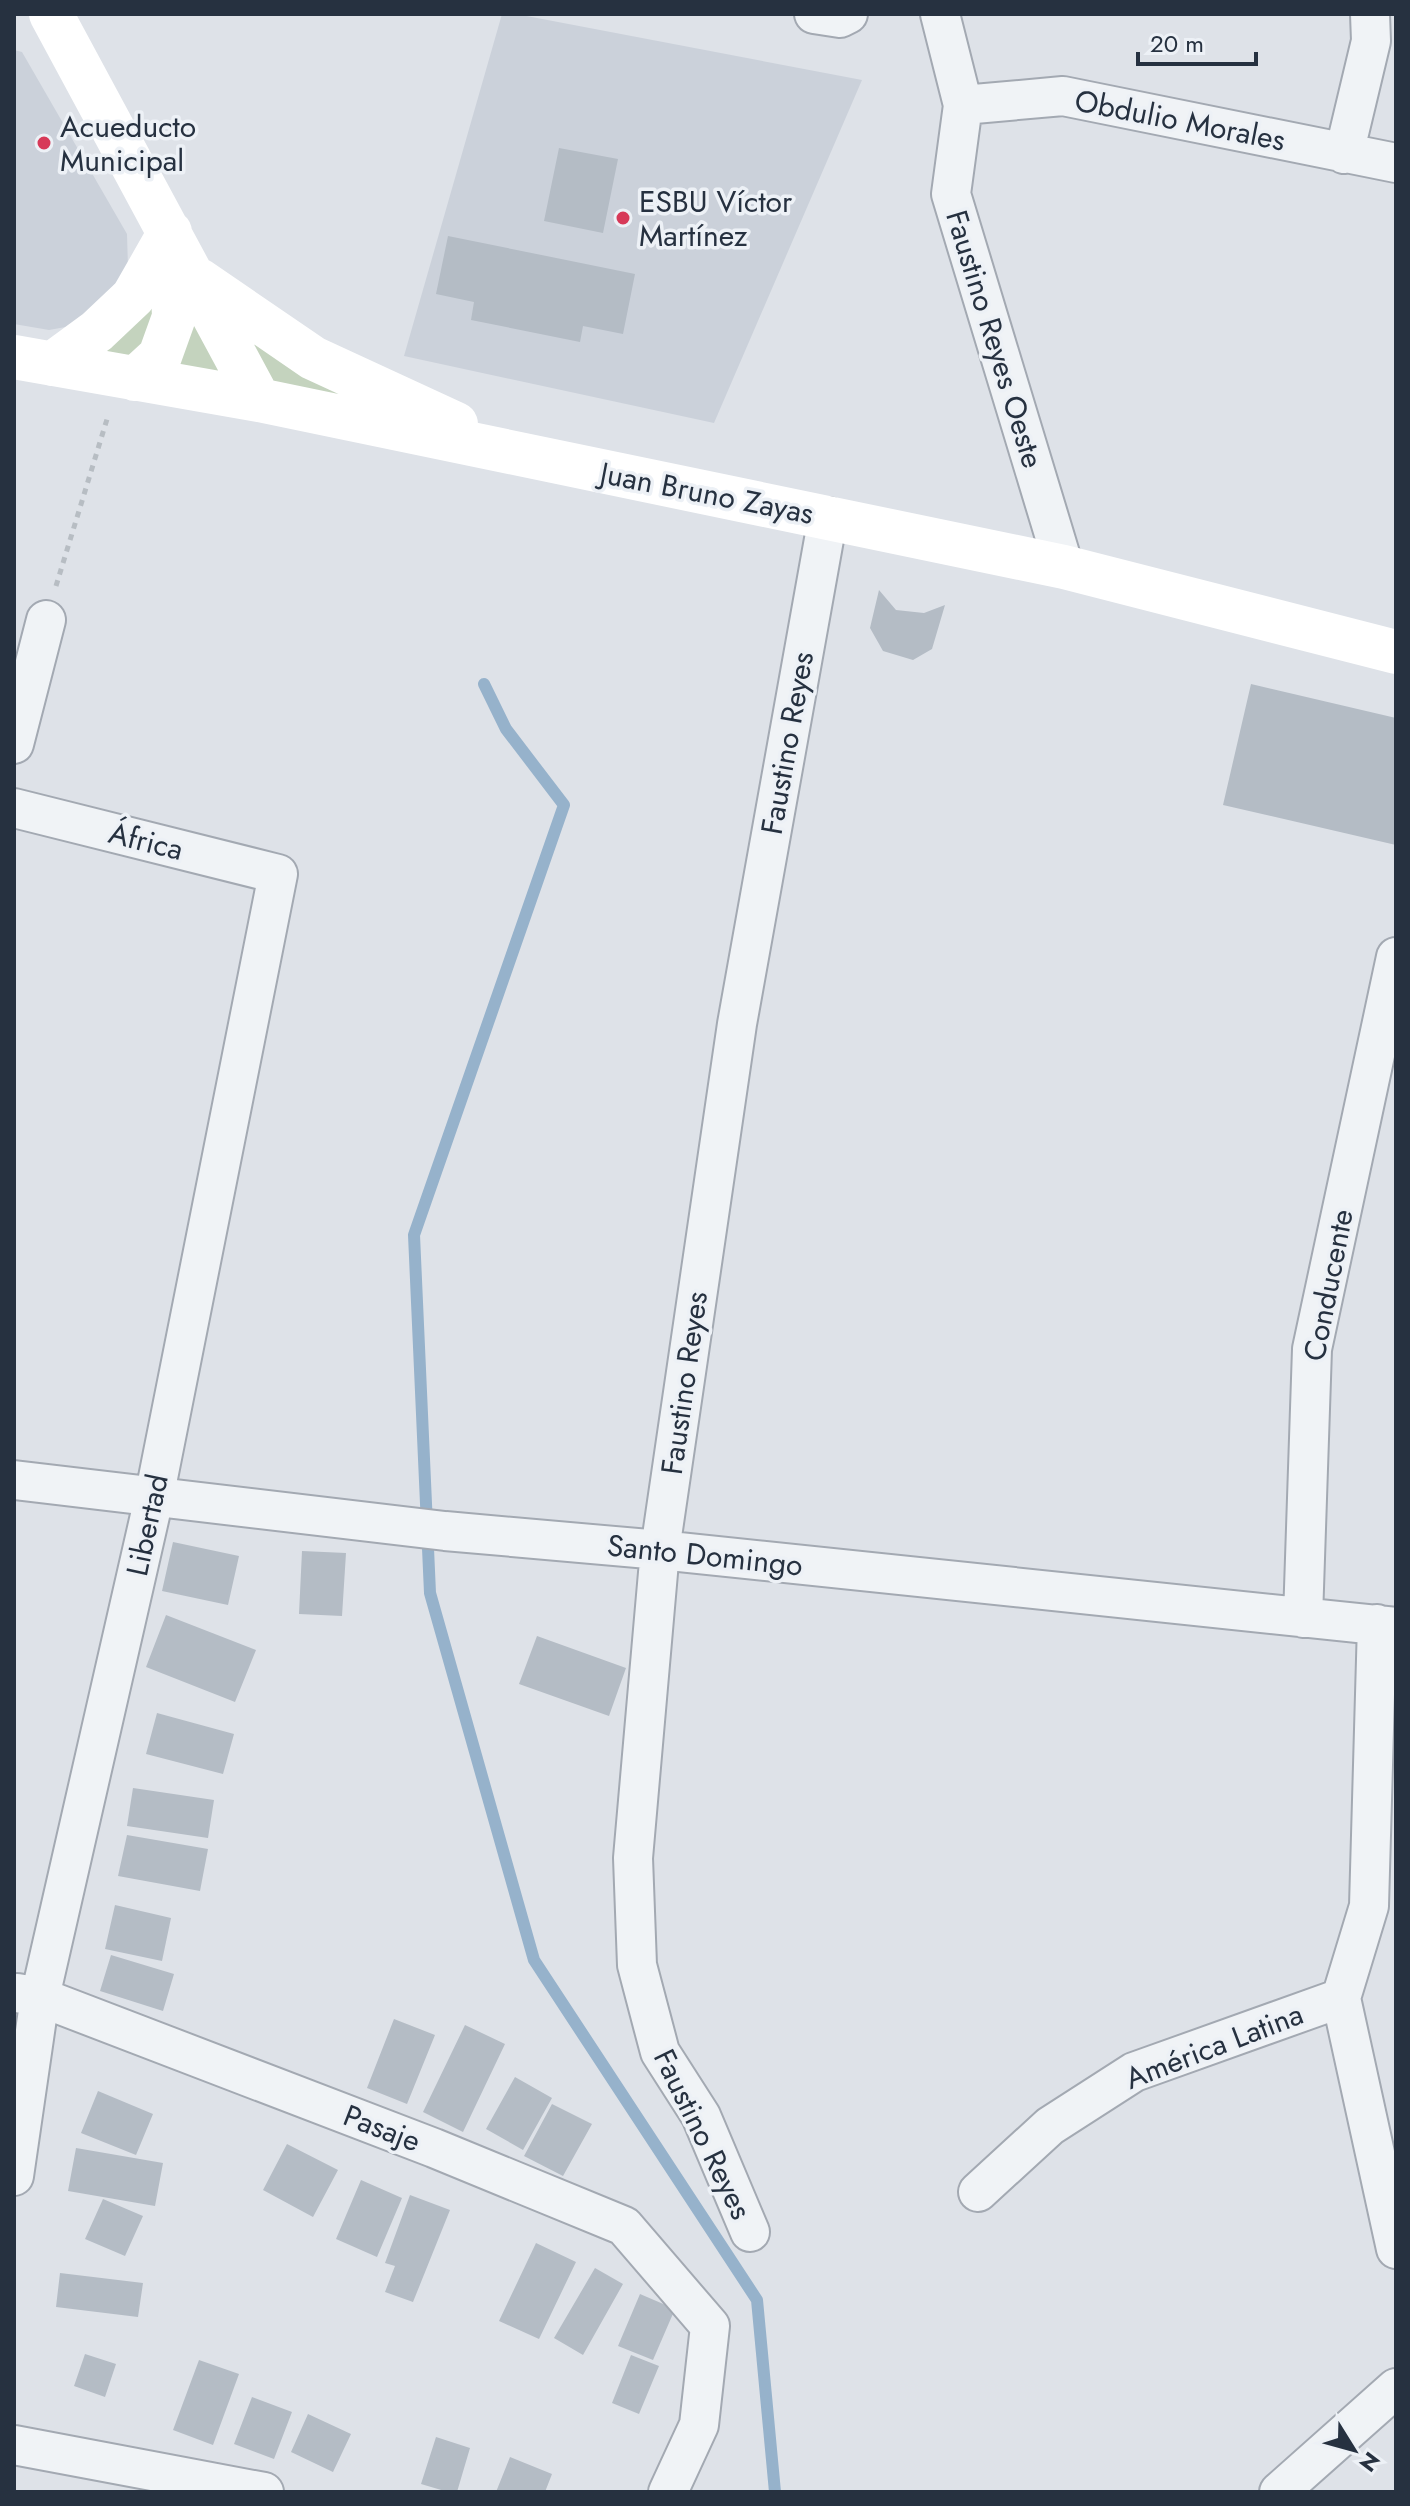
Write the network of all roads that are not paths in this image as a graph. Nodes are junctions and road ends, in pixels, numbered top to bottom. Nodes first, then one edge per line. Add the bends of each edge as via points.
1 (51, 14) edge
2 (940, 14) edge
3 (1370, 14) edge
4 (963, 105) junction
5 (1344, 154) junction
6 (1396, 163) edge
7 (170, 232) junction
8 (195, 277) junction
9 (33, 360) edge
10 (127, 378) junction
11 (259, 400) junction
12 (531, 458) junction
13 (828, 517) junction
14 (1064, 567) junction
15 (46, 620) road end
16 (1396, 652) edge
17 (14, 744) edge
18 (14, 808) edge
19 (278, 874) joint
20 (1396, 957) edge
21 (14, 1480) edge
22 (154, 1498) junction
23 (660, 1550) junction
24 (1303, 1618) junction
25 (1386, 1626) edge
26 (27, 1995) edge
27 (1341, 1998) junction
28 (14, 2176) edge
29 (978, 2192) dead end
30 (750, 2232) dead end
31 (1396, 2249) edge
32 (1396, 2388) edge
33 (14, 2445) edge
34 (264, 2492) edge
35 (668, 2492) edge
36 (1279, 2492) edge

1 - 7 main road
2 - 4 street, Faustino Reyes Oeste
3 - 5 street via 1371,41
4 - 5 street, Obdulio Morales via 1063,96
4 - 14 street, Faustino Reyes Oeste via 951,194
5 - 6 street, Obdulio Morales
7 - 8 main road
7 - 9 main road via 133,297 97,331
7 - 10 main road via 174,317 160,356
8 - 11 main road
8 - 12 main road via 313,358
9 - 10 main road, Juan Bruno Zayas
10 - 11 main road, Juan Bruno Zayas
11 - 12 main road, Juan Bruno Zayas
12 - 13 main road, Juan Bruno Zayas
13 - 14 main road, Juan Bruno Zayas
13 - 23 street, Faustino Reyes via 737,1024
14 - 16 main road, Juan Bruno Zayas
15 - 17 street
18 - 19 street, África
19 - 22 street, Libertad
20 - 24 street, Conducente via 1312,1349
21 - 22 street, Santo Domingo
22 - 23 street, Santo Domingo
22 - 26 street, Libertad
23 - 24 street, Santo Domingo
23 - 30 street, Faustino Reyes via 633,1858 637,1965 660,2052 701,2116
24 - 25 street, Santo Domingo
25 - 27 street via 1369,1906
26 - 28 street, Libertad
26 - 35 street, Pasaje via 434,2148 624,2226 710,2326 699,2425
27 - 29 street, América Latina via 1134,2072 1050,2126
27 - 31 street
32 - 36 street
33 - 34 street

